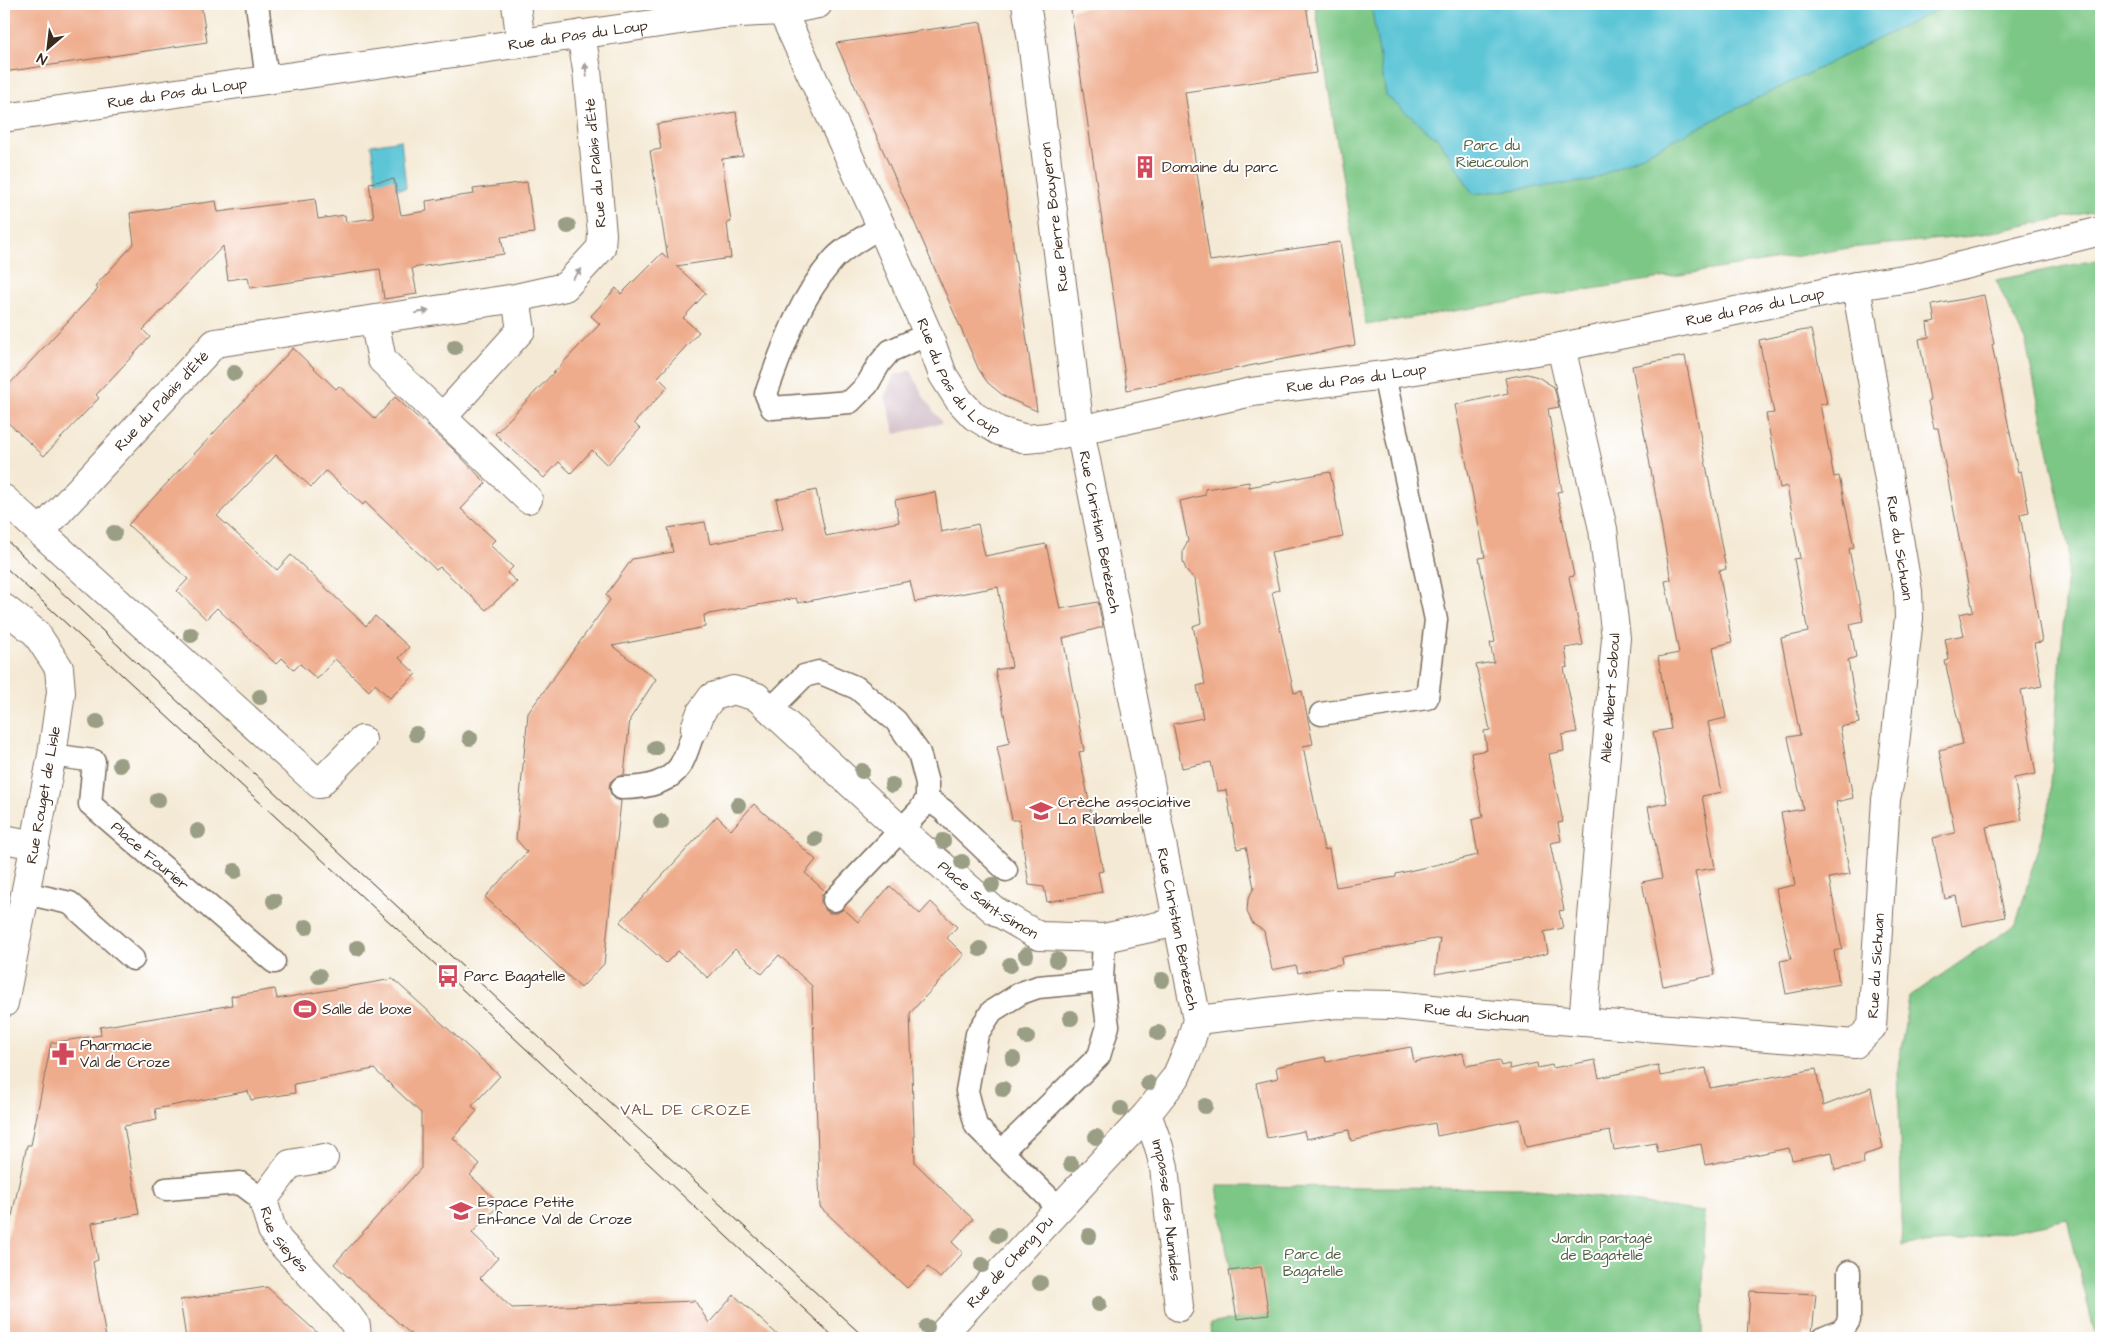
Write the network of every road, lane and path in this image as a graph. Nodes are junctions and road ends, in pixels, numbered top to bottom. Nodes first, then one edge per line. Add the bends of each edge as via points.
1 (257, 4) edge
2 (516, 4) edge
3 (818, 4) edge
4 (1026, 4) edge
5 (782, 11) junction
6 (581, 34) junction
7 (522, 43) junction
8 (267, 80) junction
9 (4, 118) edge
10 (881, 226) junction
11 (2101, 231) edge
12 (1856, 286) junction
13 (516, 298) junction
14 (374, 320) junction
15 (928, 334) junction
16 (1562, 347) junction
17 (1384, 375) junction
18 (442, 418) junction
19 (1080, 430) junction
20 (4, 499) edge
21 (528, 499) dead end
22 (40, 532) junction
23 (4, 608) edge
24 (771, 709) junction
25 (1321, 714) dead end
26 (695, 728) joint
27 (362, 740) dead end
28 (52, 755) junction
29 (622, 788) dead end
30 (928, 799) junction
31 (901, 830) junction
32 (4, 839) edge
33 (35, 845) junction
34 (1006, 870) dead end
35 (25, 894) junction
36 (834, 900) dead end
37 (1177, 922) junction
38 (1104, 938) junction
39 (133, 959) dead end
40 (274, 962) dead end
41 (1102, 981) junction
42 (4, 1003) edge
43 (1196, 1020) junction
44 (1584, 1022) junction
45 (1147, 1114) junction
46 (1002, 1151) junction
47 (324, 1158) dead end
48 (166, 1189) dead end
49 (262, 1200) junction
50 (1060, 1209) junction
51 (1849, 1272) dead end
52 (1179, 1307) dead end
53 (357, 1338) edge
54 (939, 1338) edge
55 (1824, 1338) edge

1 - 8 lane
2 - 7 street
3 - 5 street
4 - 19 street, Rue Pierre Bouyeron
5 - 6 street, Rue du Pas du Loup via 722,14
5 - 10 street, Rue du Pas du Loup
6 - 7 street, Rue du Pas du Loup
13 -> 6 street, Rue du Palais d'Été via 565,287 601,248 587,70
7 - 8 street, Rue du Pas du Loup
8 - 9 street, Rue du Pas du Loup
10 - 15 street, Rue du Pas du Loup
10 - 15 lane via 834,258 801,305 766,394 772,408 850,402 867,385 890,351
11 - 12 street, Rue du Pas du Loup via 1917,277
12 - 16 street, Rue du Pas du Loup
12 - 44 street, Rue du Sichuan via 1909,618 1892,772 1886,799 1872,1027 1855,1044
14 -> 13 street, Rue du Palais d'Été
13 - 18 street via 521,330
14 - 18 street via 382,360
14 - 22 street, Rue du Palais d'Été via 215,343
15 - 19 street, Rue du Pas du Loup via 943,375 974,416 999,431 1026,439
16 - 17 street, Rue du Pas du Loup
16 - 44 street, Allée Albert Soboul via 1603,529 1616,638
17 - 19 street, Rue du Pas du Loup via 1252,392
17 - 25 lane via 1436,620 1427,698
18 - 21 street
19 - 37 street, Rue Christian Bénézech
20 - 22 street
22 - 27 street via 318,784
23 - 28 street, Rue Rouget de Lisle via 36,633 59,668 61,692
24 - 26 street, Place Saint-Simon via 757,696 733,690 712,697
24 - 30 lane via 804,676 819,672 857,688 896,721 919,753
24 - 31 street, Place Saint-Simon
26 - 29 lane via 680,766 665,779 641,788
28 - 33 street, Rue Rouget de Lisle
28 - 40 lane, Place Fourier via 94,761 90,804
30 - 31 lane
30 - 34 lane
31 - 36 lane
31 - 38 street, Place Saint-Simon via 994,910 1039,936
32 - 33 street
33 - 35 street, Rue Rouget de Lisle
35 - 39 lane via 70,903
35 - 42 street, Rue Rouget de Lisle
37 - 38 street, Place Saint-Simon
37 - 43 street, Rue Christian Bénézech
38 - 41 lane
41 - 46 lane via 1108,1026 1099,1056
41 - 46 lane via 1038,987 1021,993 992,1011 978,1034 967,1092 976,1126
43 - 44 street, Rue du Sichuan via 1336,1004 1394,1005
43 - 45 street, Rue Christian Bénézech via 1176,1077
45 - 50 street, Rue Christian Bénézech
45 - 52 street, Impasse des Numides via 1164,1167
46 - 50 lane
47 - 49 street, Rue Sieyès via 290,1164
48 - 49 lane via 240,1183
49 - 53 street, Rue Sieyès via 279,1241 348,1315 356,1326
50 - 54 street, Rue de Cheng Du
51 - 55 lane via 1849,1320 1843,1330

